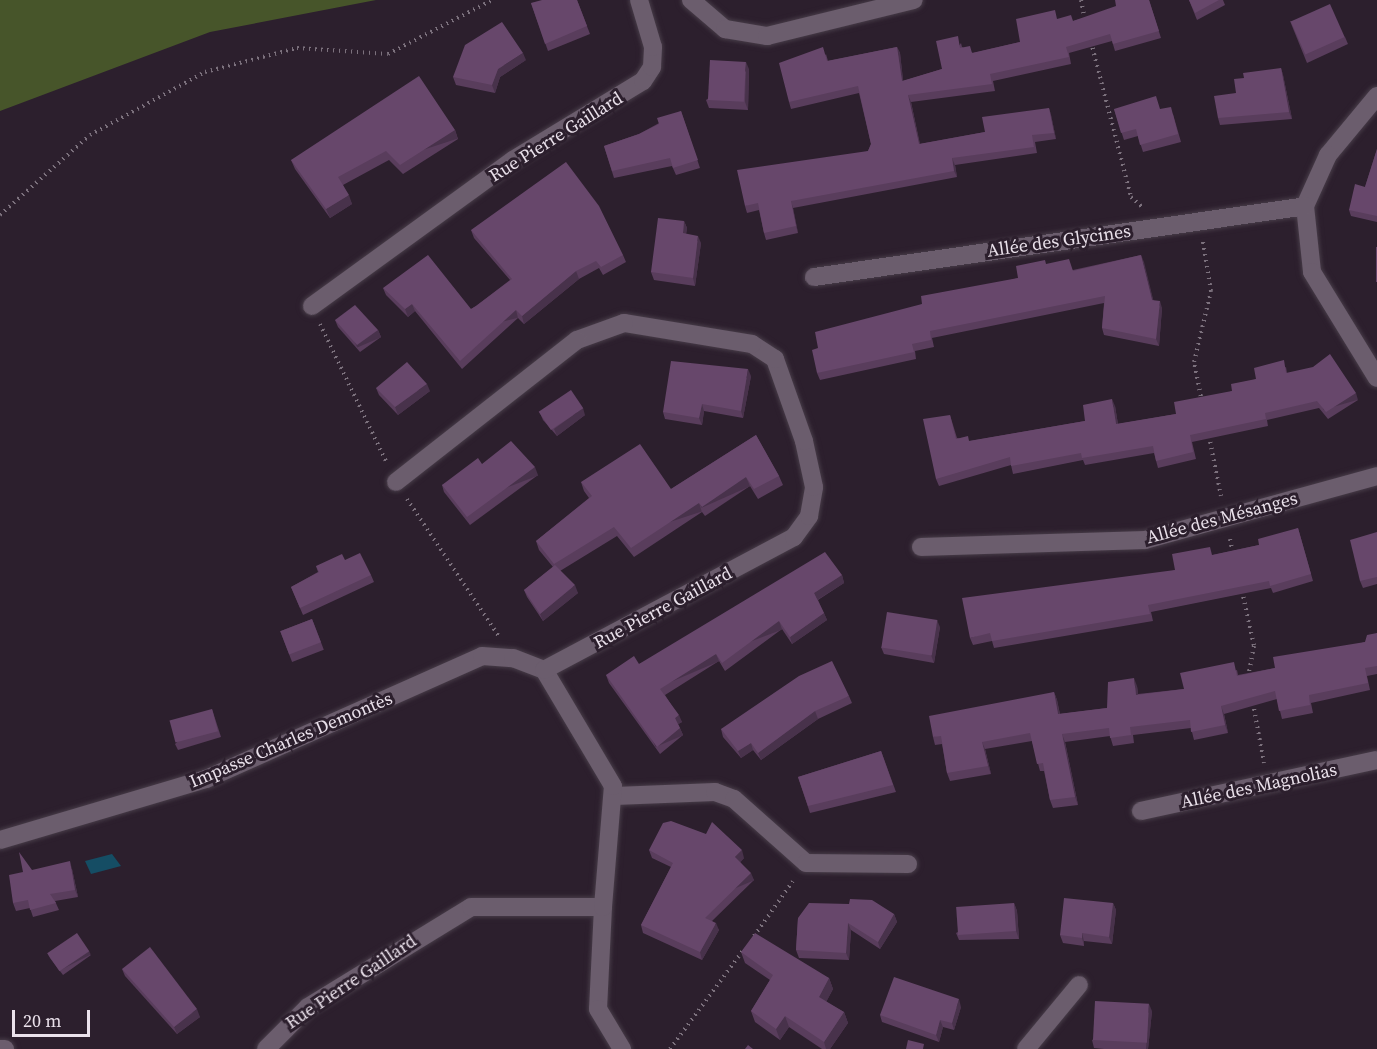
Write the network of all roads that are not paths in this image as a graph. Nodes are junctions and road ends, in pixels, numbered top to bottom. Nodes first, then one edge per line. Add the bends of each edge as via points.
1 (639, 0) edge
2 (691, 0) edge
3 (914, 0) edge
4 (1377, 96) edge
5 (1305, 206) junction
6 (814, 277) dead end
7 (312, 306) dead end
8 (1377, 378) edge
9 (1377, 476) edge
10 (396, 482) dead end
11 (921, 546) dead end
12 (544, 670) junction
13 (1377, 760) edge
14 (615, 796) junction
15 (1140, 811) dead end
16 (0, 840) edge
17 (908, 864) dead end
18 (603, 907) junction
19 (1079, 986) dead end
20 (0, 1049) edge
21 (5, 1049) edge
22 (266, 1049) edge
23 (621, 1049) edge
24 (1026, 1049) edge

1 - 7 street, Rue Pierre Gaillard via 653,47 652,67 644,81 513,160
2 - 3 street via 725,29 767,36
4 - 5 street via 1328,155
5 - 6 street, Allée des Glycines
5 - 8 street via 1312,272
9 - 11 street, Allée des Mésanges via 1145,540
10 - 12 street, Rue Pierre Gaillard via 564,350 599,329 624,323 733,340 775,359 812,471 813,503 803,526 755,560
12 - 14 street via 601,759
12 - 16 street, Impasse Charles Demontès via 513,658 482,656 206,779
13 - 15 street, Allée des Magnolias
14 - 17 street via 715,792 734,799 806,863
14 - 18 street
18 - 22 street, Rue Pierre Gaillard via 471,907 308,1007
18 - 23 street via 598,1009
19 - 24 street
20 - 21 street

